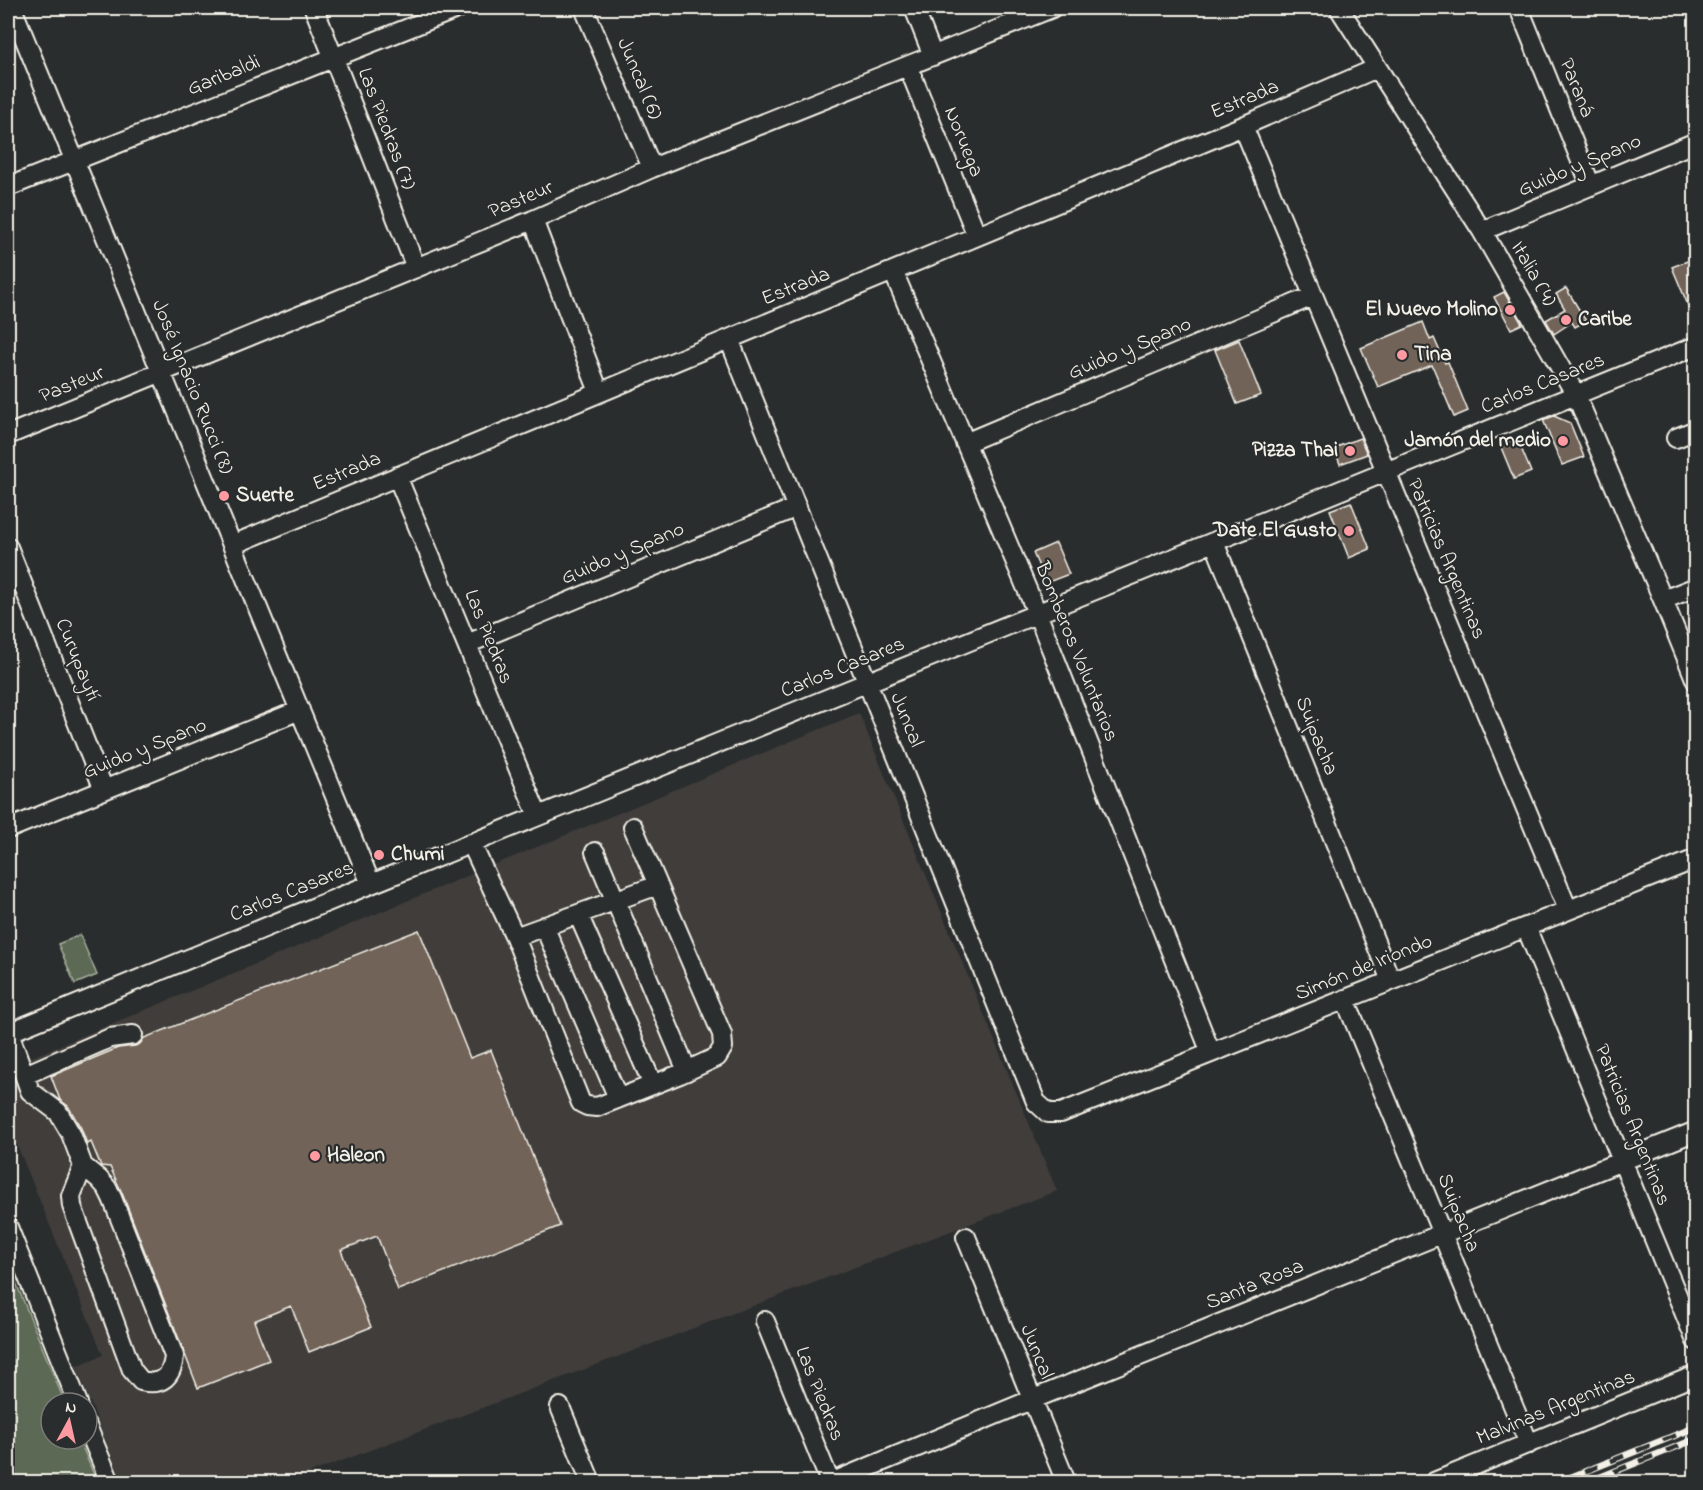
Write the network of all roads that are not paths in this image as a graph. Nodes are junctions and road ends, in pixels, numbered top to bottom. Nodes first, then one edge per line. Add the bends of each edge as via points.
1 (12, 8) edge
2 (314, 8) edge
3 (459, 8) edge
4 (584, 8) edge
5 (914, 8) edge
6 (1052, 8) edge
7 (1339, 8) edge
8 (1519, 8) edge
9 (333, 56) junction
10 (933, 56) junction
11 (908, 66) junction
12 (1377, 68) junction
13 (1243, 126) junction
14 (1695, 142) edge
15 (75, 160) junction
16 (652, 168) junction
17 (1591, 186) junction
18 (8, 187) edge
19 (533, 220) junction
20 (1482, 231) junction
21 (977, 236) junction
22 (416, 268) junction
23 (892, 271) junction
24 (1313, 296) junction
25 (729, 339) junction
26 (1695, 346) edge
27 (161, 372) junction
28 (599, 392) junction
29 (1576, 395) junction
30 (1695, 430) edge
31 (8, 435) edge
32 (1676, 438) dead end
33 (965, 443) junction
34 (1385, 472) junction
35 (398, 476) junction
36 (797, 507) junction
37 (1214, 542) junction
38 (232, 544) junction
39 (8, 547) edge
40 (1695, 587) edge
41 (1664, 600) junction
42 (1037, 613) junction
43 (467, 644) junction
44 (1695, 681) edge
45 (867, 682) junction
46 (300, 710) junction
47 (104, 790) junction
48 (538, 816) junction
49 (633, 827) dead end
50 (8, 829) edge
51 (471, 843) junction
52 (595, 852) dead end
53 (1695, 859) edge
54 (370, 884) junction
55 (658, 885) junction
56 (616, 899) junction
57 (1568, 910) junction
58 (578, 914) junction
59 (544, 926) junction
60 (1526, 927) junction
61 (515, 937) junction
62 (1391, 981) junction
63 (1345, 999) junction
64 (8, 1033) edge
65 (132, 1035) dead end
66 (1211, 1053) junction
67 (687, 1071) junction
68 (25, 1075) junction
69 (653, 1085) junction
70 (618, 1098) junction
71 (1048, 1113) joint
72 (1695, 1131) edge
73 (1622, 1161) junction
74 (83, 1166) junction
75 (8, 1227) edge
76 (1442, 1234) junction
77 (966, 1237) dead end
78 (765, 1321) dead end
79 (1695, 1341) edge
80 (1695, 1375) edge
81 (73, 1391) edge
82 (1032, 1400) junction
83 (560, 1407) dead end
84 (1528, 1444) junction
85 (97, 1451) edge
86 (110, 1482) edge
87 (591, 1482) edge
88 (832, 1482) edge
89 (1066, 1482) edge
90 (1434, 1482) edge

1 - 15 street, José Ignacio Rucci (8)
2 - 9 street, Las Piedras (7)
3 - 9 street, Garibaldi
4 - 16 street, Juncal (6)
5 - 10 street
6 - 10 street, Pasteur
7 - 12 street, Italia (4)
8 - 17 street, Paraná
9 - 15 street, Garibaldi
9 - 22 street, Las Piedras (7)
10 - 11 street, Pasteur
11 - 16 street, Pasteur
11 - 21 street, Noruega
12 - 13 street, Estrada
12 - 20 street, Italia (4)
13 - 21 street, Estrada
13 - 24 street, Patricias Argentinas
14 - 17 street, Guido y Spano
15 - 18 street, Garibaldi
15 - 27 street, José Ignacio Rucci (8)
16 - 19 street, Pasteur
17 - 20 street, Guido y Spano
19 - 22 street, Pasteur
19 - 28 street
20 - 29 street, Italia (4)
21 - 23 street, Estrada
22 - 27 street, Pasteur
23 - 25 street, Estrada
23 - 33 street, Bomberos Voluntarios
24 - 33 street, Guido y Spano
24 - 34 street, Patricias Argentinas
25 - 28 street, Estrada
25 - 36 street, Juncal
26 - 29 street, Carlos Casares
27 - 31 street, Pasteur
27 - 38 street, José Ignacio Rucci (8)
28 - 35 street, Estrada
29 - 34 street, Carlos Casares
29 - 41 street, Italia (4)
30 - 32 street
33 - 42 street, Bomberos Voluntarios
34 - 37 street, Carlos Casares
34 - 57 street, Patricias Argentinas
35 - 38 street, Estrada
35 - 43 street, Las Piedras
36 - 43 street, Guido y Spano
36 - 45 street, Juncal
37 - 42 street, Carlos Casares
37 - 62 street, Suipacha
38 - 46 street, José Ignacio Rucci (8)
39 - 47 street, Curupaytí
40 - 41 street
41 - 44 street, Italia (4)
42 - 45 street, Carlos Casares
42 - 66 street, Bomberos Voluntarios
43 - 48 street, Las Piedras
45 - 48 street, Carlos Casares
45 - 71 street, Juncal via 1036,1102
46 - 47 street, Guido y Spano
46 - 54 street, José Ignacio Rucci (8)
47 - 50 street, Guido y Spano
48 - 51 street, Carlos Casares
49 - 55 street
51 - 54 street, Carlos Casares
51 - 61 street
52 - 56 street
53 - 57 street, Simón de Iriondo
54 - 64 street, Carlos Casares
55 - 56 street
55 - 67 street via 722,1034 723,1047 717,1057
56 - 58 street
56 - 67 street
57 - 60 street, Simón de Iriondo
58 - 59 street
58 - 69 street
59 - 61 street
59 - 70 street
60 - 62 street, Simón de Iriondo
60 - 73 street, Patricias Argentinas
61 - 70 street via 581,1103 597,1107
62 - 63 street, Simón de Iriondo
63 - 66 street, Simón de Iriondo
63 - 76 street, Suipacha
64 - 68 street
65 - 68 street via 110,1038
66 - 71 street, Simón de Iriondo via 1061,1113
67 - 69 street
68 - 74 street via 30,1091 58,1112
69 - 70 street
72 - 73 street, Santa Rosa
73 - 76 street, Santa Rosa
73 - 79 street, Patricias Argentinas
74 - 74 street via 71,1196 72,1206 132,1370 141,1381 153,1384 173,1369 174,1356 107,1188
75 - 81 street
76 - 82 street, Santa Rosa
76 - 84 street, Suipacha
77 - 82 street, Juncal
78 - 88 street, Las Piedras
80 - 84 street, Malvinas Argentinas
82 - 88 street, Santa Rosa
82 - 89 street, Juncal
83 - 87 street
84 - 90 street, Malvinas Argentinas
85 - 86 street

